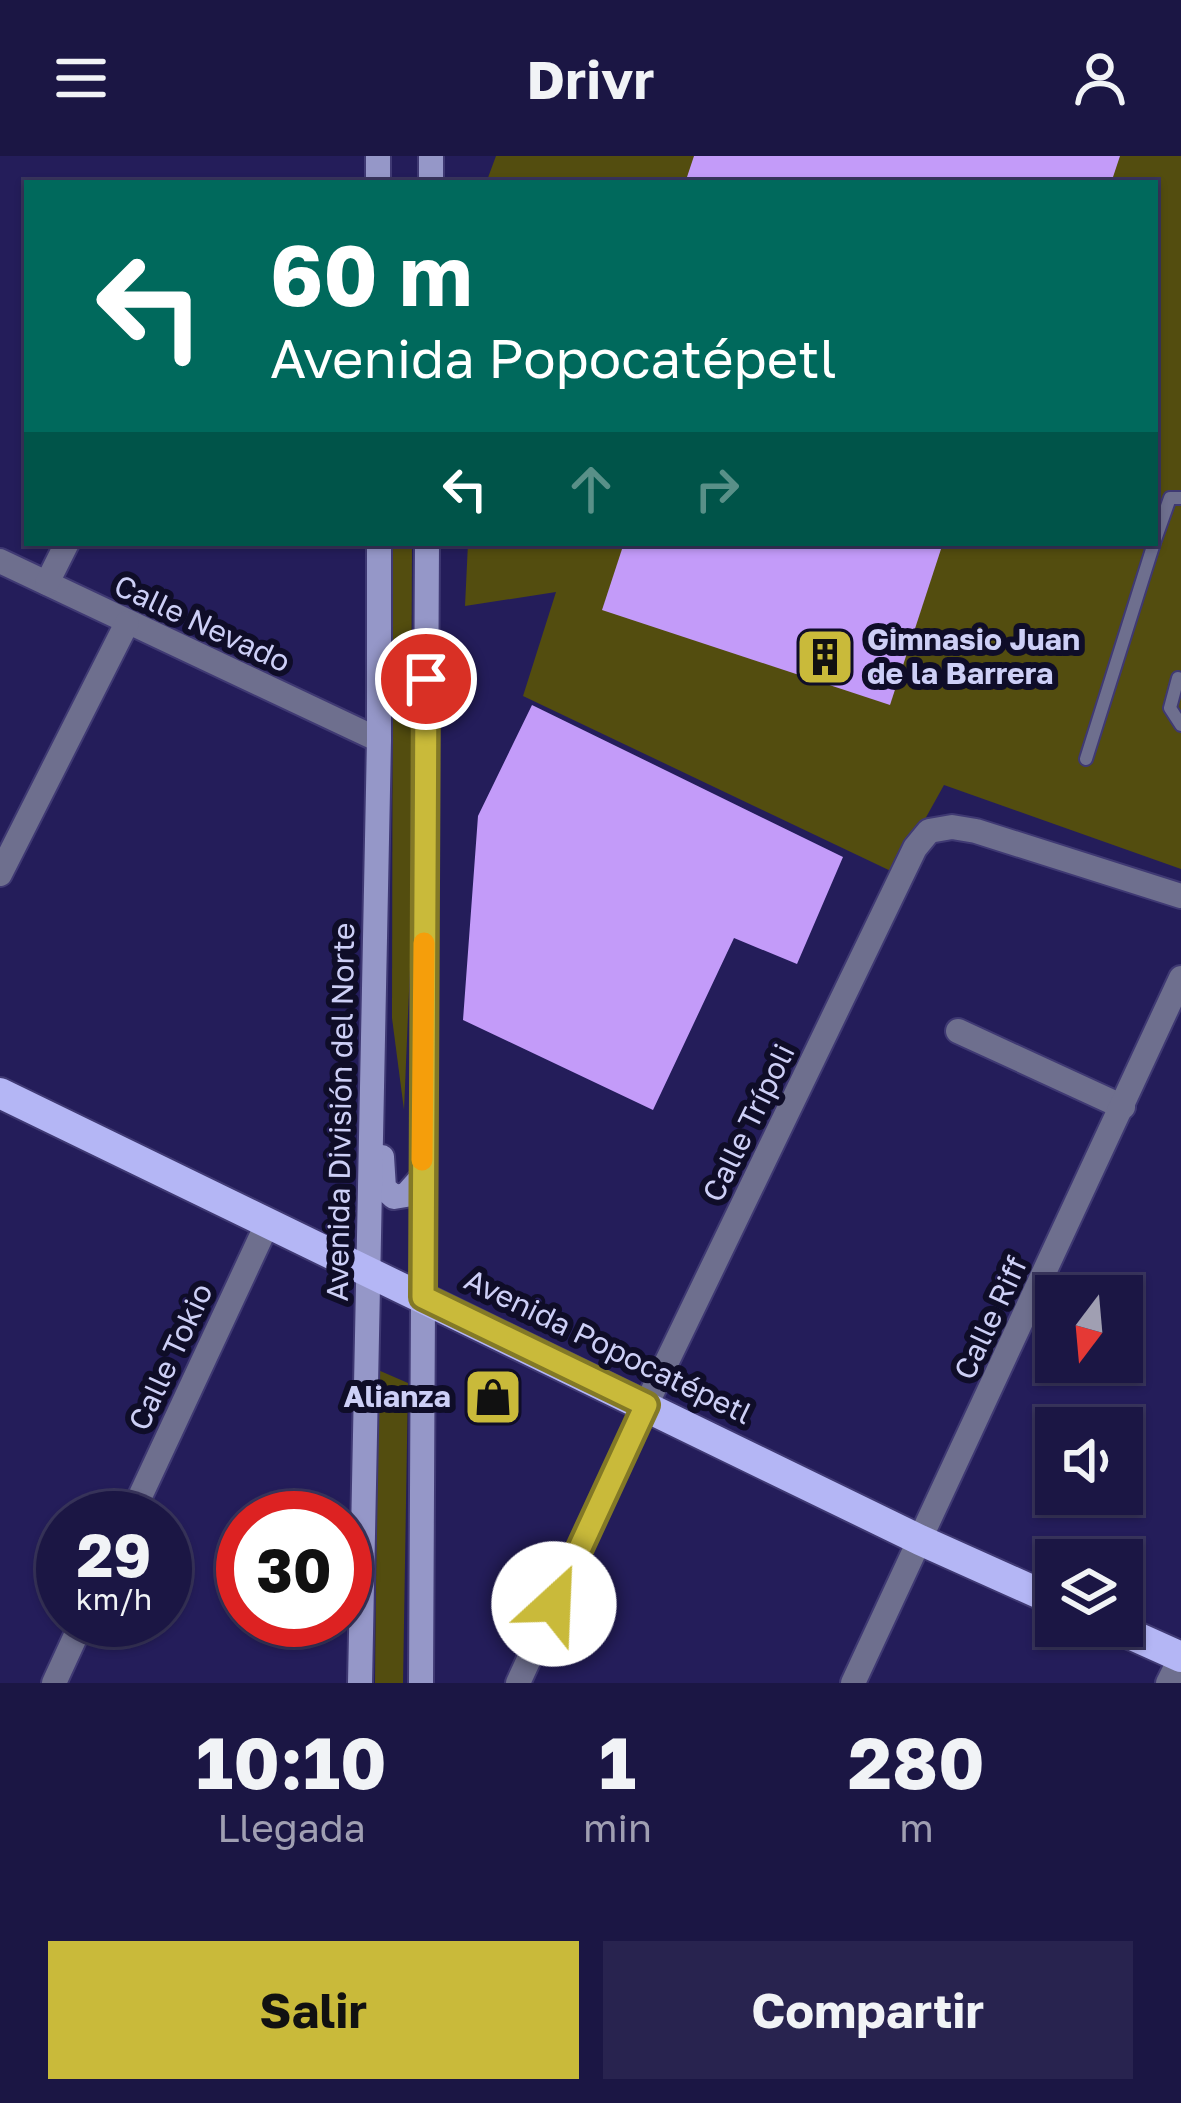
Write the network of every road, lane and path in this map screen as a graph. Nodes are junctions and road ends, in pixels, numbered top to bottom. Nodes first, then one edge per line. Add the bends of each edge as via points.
1 (1181, 498) edge
2 (1158, 533) edge
3 (66, 546) edge
4 (379, 546) edge
5 (428, 546) edge
6 (1154, 546) edge
7 (0, 561) edge
8 (47, 583) junction
9 (127, 622) junction
10 (1178, 678) dead end
11 (1181, 725) edge
12 (379, 740) junction
13 (1086, 759) dead end
14 (0, 874) edge
15 (1181, 896) edge
16 (1181, 978) edge
17 (372, 1026) junction
18 (958, 1030) dead end
19 (0, 1093) edge
20 (1123, 1107) junction
21 (422, 1177) junction
22 (268, 1222) junction
23 (366, 1270) junction
24 (423, 1297) junction
25 (646, 1405) junction
26 (143, 1491) edge
27 (920, 1540) junction
28 (1035, 1592) edge
29 (1143, 1640) edge
30 (71, 1647) edge
31 (1181, 1657) edge
32 (54, 1683) edge
33 (360, 1683) edge
34 (421, 1683) edge
35 (518, 1683) edge
36 (854, 1683) edge
37 (1168, 1683) edge

1 - 2 lane via 1170,498
3 - 8 street
4 - 12 main road, Avenida División del Norte
5 - 21 main road
6 - 13 lane
7 - 8 street, Calle Nevado
8 - 9 street, Calle Nevado
9 - 12 street, Calle Nevado
9 - 14 street
10 - 11 lane via 1170,708
12 - 17 main road, Avenida División del Norte
15 - 25 street, Calle Trípoli via 976,832 929,831
16 - 20 street, Calle Riff
17 - 21 main road via 383,1042 384,1187 400,1198
17 - 23 main road, Avenida División del Norte
18 - 20 street
19 - 22 main road, Avenida Popocatépetl
20 - 27 street, Calle Riff
21 - 24 main road
22 - 23 main road, Avenida Popocatépetl
22 - 26 street, Calle Tokio
23 - 24 main road, Avenida Popocatépetl
23 - 33 main road, Avenida División del Norte
24 - 25 main road, Avenida Popocatépetl
24 - 34 main road
25 - 27 main road, Avenida Popocatépetl
25 - 35 street, Calle Trípoli
27 - 28 main road, Avenida Popocatépetl
27 - 36 street, Calle Riff
29 - 31 main road
30 - 32 street
31 - 37 street

